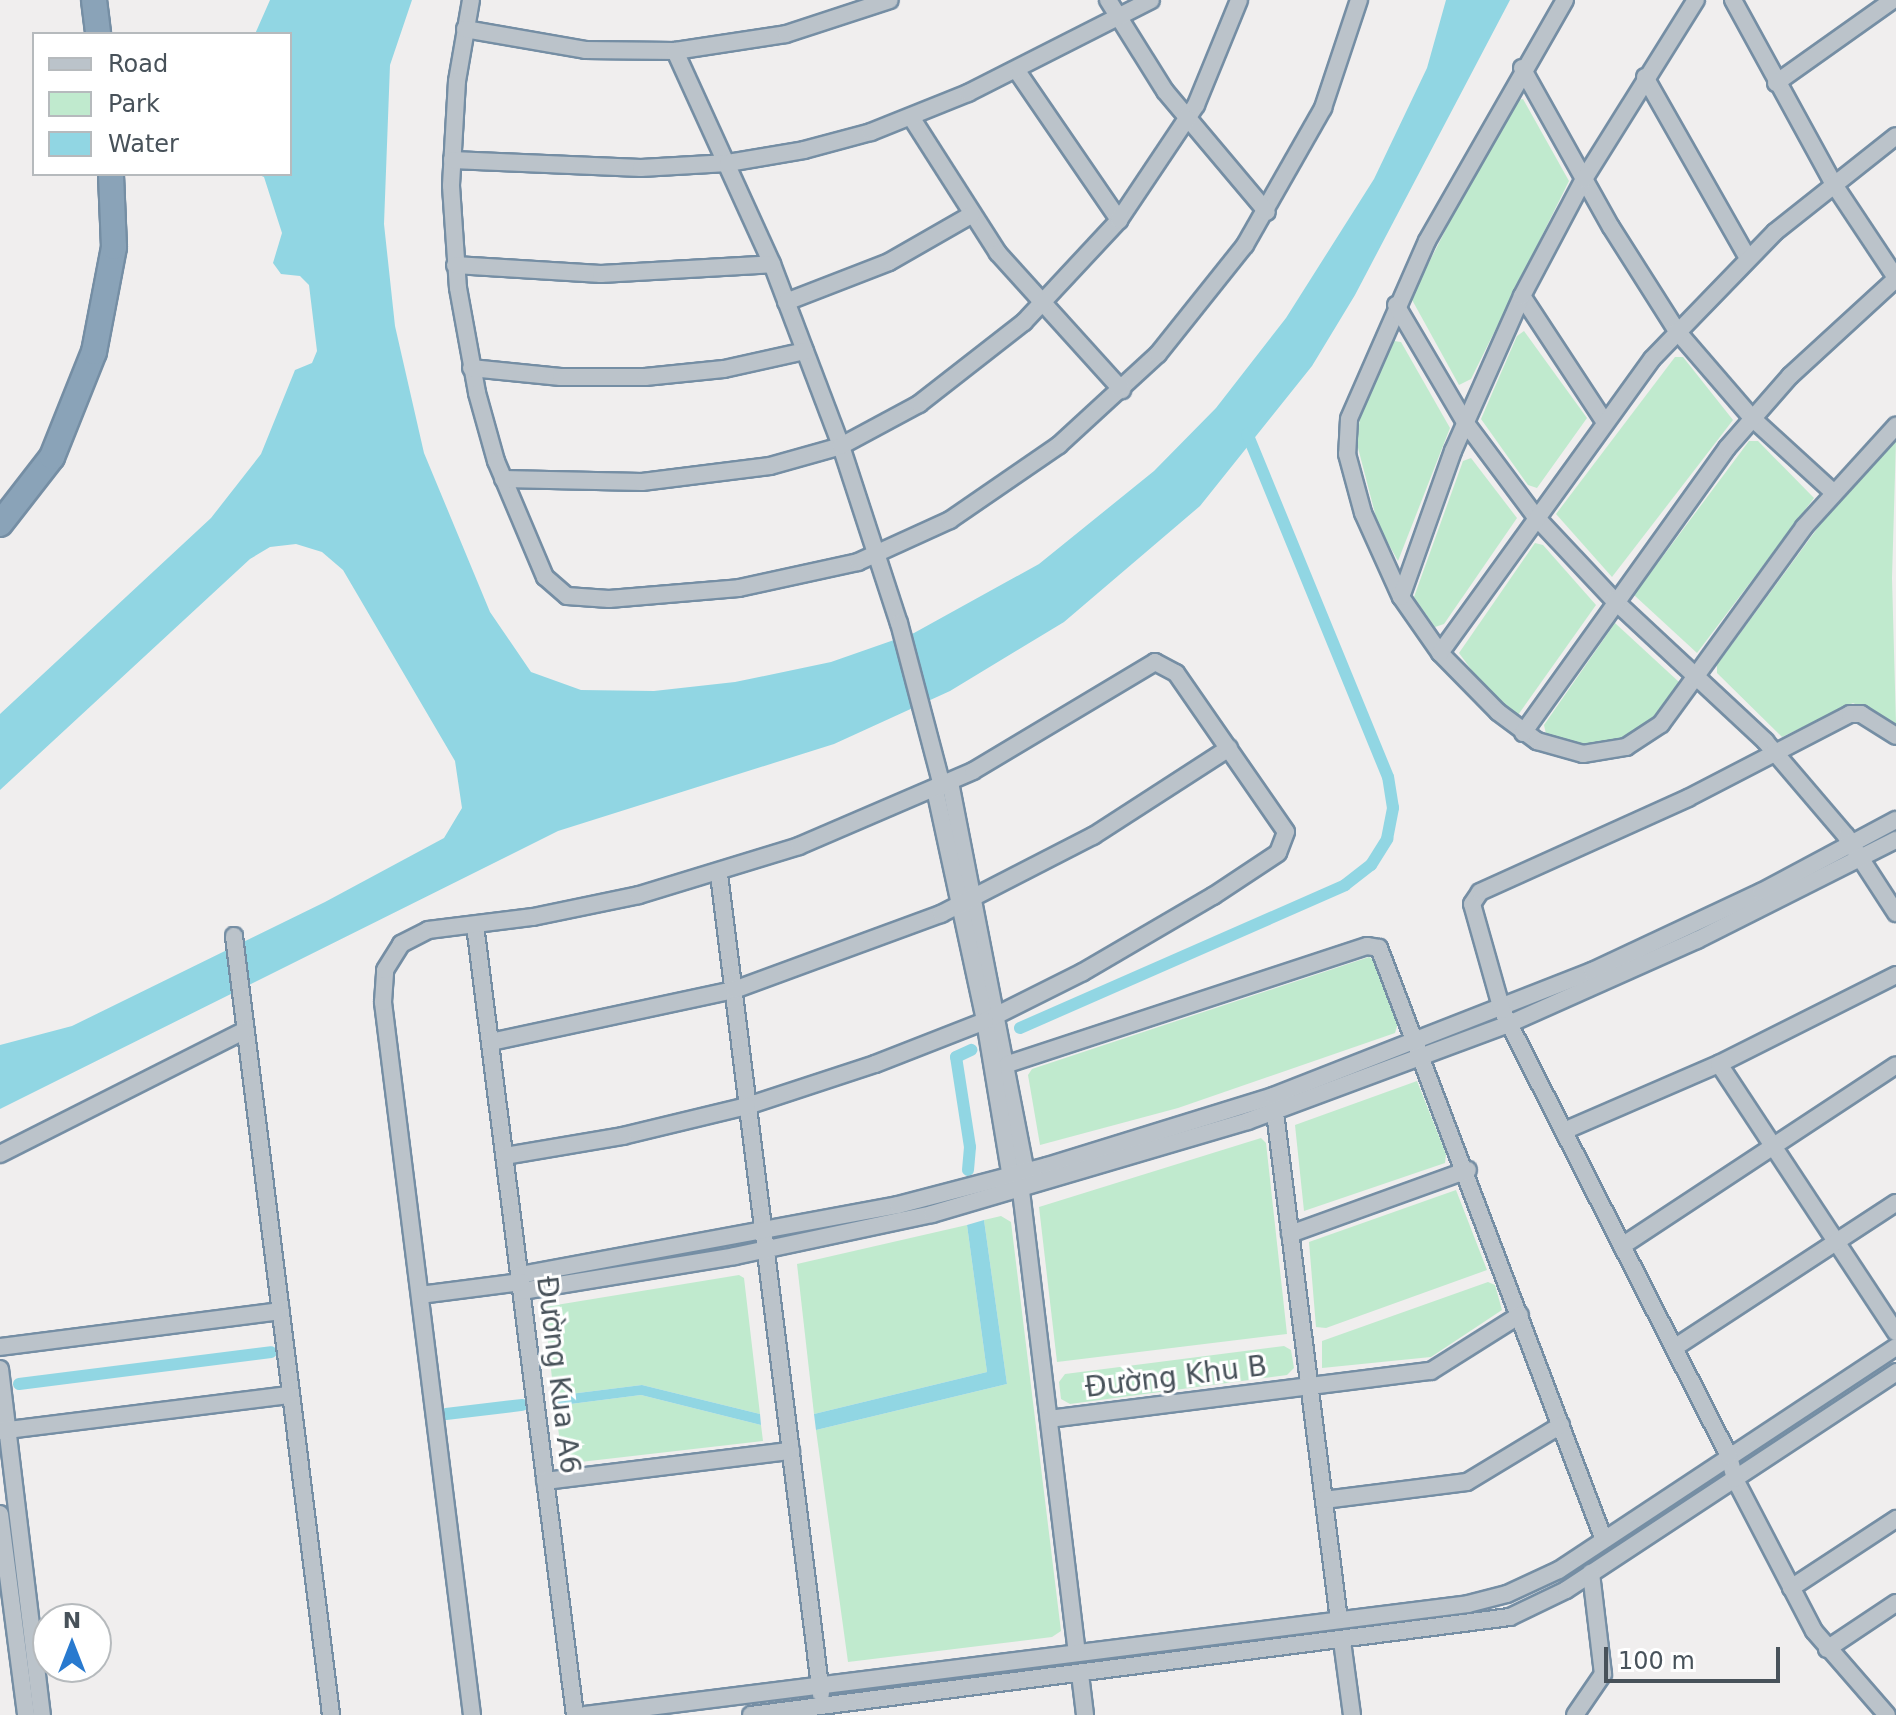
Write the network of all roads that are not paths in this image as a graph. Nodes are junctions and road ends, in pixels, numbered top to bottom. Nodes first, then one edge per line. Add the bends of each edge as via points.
1 (94, 0) edge
2 (471, 0) edge
3 (890, 0) edge
4 (1108, 0) edge
5 (1151, 0) edge
6 (1239, 0) edge
7 (1359, 0) edge
8 (1565, 0) edge
9 (1696, 0) edge
10 (1733, 0) edge
11 (1893, 0) edge
12 (1867, 7) edge
13 (1119, 19) junction
14 (465, 29) junction
15 (98, 32) edge
16 (675, 51) junction
17 (1522, 68) junction
18 (1017, 71) junction
19 (1645, 77) junction
20 (1776, 83) junction
21 (911, 117) junction
22 (1187, 120) junction
23 (1896, 136) edge
24 (452, 160) junction
25 (728, 163) junction
26 (111, 176) edge
27 (1584, 179) junction
28 (1833, 183) junction
29 (1267, 212) junction
30 (971, 215) junction
31 (1119, 220) junction
32 (1748, 258) junction
33 (772, 264) junction
34 (455, 265) junction
35 (1896, 279) edge
36 (1522, 296) junction
37 (786, 302) junction
38 (1396, 305) junction
39 (1042, 306) junction
40 (1677, 331) junction
41 (805, 351) junction
42 (471, 368) junction
43 (1122, 390) junction
44 (1752, 418) junction
45 (1604, 421) junction
46 (1465, 422) junction
47 (1896, 426) edge
48 (841, 446) junction
49 (503, 479) junction
50 (1833, 492) junction
51 (1535, 516) junction
52 (0, 524) edge
53 (877, 555) junction
54 (1401, 597) junction
55 (1614, 600) junction
56 (1440, 653) junction
57 (1698, 674) junction
58 (1523, 733) junction
59 (1896, 736) edge
60 (1229, 748) junction
61 (1776, 753) junction
62 (942, 786) junction
63 (1896, 820) edge
64 (1896, 840) edge
65 (1856, 852) junction
66 (719, 874) junction
67 (969, 902) junction
68 (1896, 913) edge
69 (475, 925) junction
70 (234, 936) dead end
71 (1896, 975) edge
72 (734, 990) junction
73 (1506, 1017) junction
74 (992, 1018) junction
75 (246, 1030) junction
76 (491, 1042) junction
77 (1420, 1050) junction
78 (1008, 1064) junction
79 (1719, 1064) junction
80 (1896, 1065) edge
81 (1274, 1104) junction
82 (747, 1106) junction
83 (1564, 1131) junction
84 (1773, 1146) junction
85 (0, 1154) edge
86 (505, 1156) junction
87 (1468, 1170) junction
88 (1020, 1184) junction
89 (1896, 1203) edge
90 (1290, 1234) junction
91 (764, 1242) junction
92 (1837, 1242) junction
93 (1622, 1246) junction
94 (521, 1283) junction
95 (420, 1295) junction
96 (281, 1311) junction
97 (1520, 1315) junction
98 (1896, 1332) edge
99 (0, 1347) edge
100 (1896, 1347) edge
101 (1674, 1348) junction
102 (0, 1369) edge
103 (1896, 1372) edge
104 (1309, 1386) junction
105 (291, 1395) junction
106 (1049, 1419) junction
107 (1561, 1425) junction
108 (3, 1430) edge
109 (791, 1451) junction
110 (1729, 1456) junction
111 (1735, 1479) junction
112 (545, 1481) junction
113 (1324, 1500) junction
114 (0, 1514) edge
115 (1896, 1519) edge
116 (1604, 1540) junction
117 (1591, 1573) junction
118 (1791, 1588) junction
119 (1896, 1603) edge
120 (1339, 1620) junction
121 (7, 1624) edge
122 (1342, 1641) junction
123 (1827, 1649) junction
124 (1077, 1652) junction
125 (1080, 1674) junction
126 (820, 1685) junction
127 (823, 1710) edge
128 (26, 1715) edge
129 (42, 1715) edge
130 (331, 1715) edge
131 (472, 1715) edge
132 (575, 1715) edge
133 (585, 1715) edge
134 (751, 1715) edge
135 (1085, 1715) edge
136 (1352, 1715) edge
137 (1575, 1715) edge
138 (1887, 1715) edge

1 - 15 highway
2 - 14 street
3 - 16 street via 786,34
4 - 13 street
5 - 13 street
6 - 22 street via 1214,68
7 - 29 street via 1323,108
8 - 17 street
9 - 19 street
10 - 20 street
11 - 12 street
12 - 20 street
13 - 18 street
13 - 22 street
14 - 16 street via 585,50
14 - 24 street
16 - 25 street
17 - 27 street
17 - 38 street
18 - 21 street
18 - 31 street
19 - 27 street
19 - 32 street
20 - 28 street
21 - 25 street via 827,145
21 - 30 street
22 - 29 street
22 - 31 street
23 - 28 street
24 - 25 street via 580,169
24 - 34 street
25 - 33 street
26 - 52 highway via 114,247 94,352 52,457
27 - 36 street
27 - 40 street
28 - 32 street
28 - 35 street
29 - 43 street via 1196,310
30 - 37 street via 889,262
30 - 39 street
31 - 39 street
32 - 40 street
33 - 34 street via 601,274
33 - 37 street
34 - 42 street
35 - 44 street via 1830,337
36 - 45 street
36 - 46 street
37 - 41 street
38 - 46 street
38 - 54 street via 1353,406 1347,441 1363,513
39 - 43 street
39 - 48 street via 945,386
40 - 44 street
40 - 45 street
41 - 42 street via 724,369 645,377 561,377
41 - 48 street
42 - 49 street
43 - 53 street via 1007,484 950,520
44 - 50 street
44 - 55 street
45 - 51 street
46 - 51 street
46 - 54 street
47 - 50 street
48 - 49 street via 770,466 674,480
48 - 53 street
49 - 53 street via 540,569 555,590 567,596 638,598 705,592 805,576
50 - 57 street
51 - 55 street
51 - 56 street
53 - 62 street
54 - 56 street
55 - 57 street
55 - 58 street
56 - 58 street
57 - 58 street via 1661,724 1626,747 1599,754 1567,753
57 - 61 street
59 - 61 street via 1854,713
60 - 62 street via 1176,673 1155,662
60 - 67 street via 1138,809
60 - 74 street via 1284,826 1283,848 1149,936
61 - 65 street
61 - 73 street via 1476,895 1473,909
62 - 66 street
62 - 67 street
63 - 65 street
64 - 65 street
65 - 68 street
65 - 73 street
66 - 69 street via 604,903
66 - 72 street
67 - 72 street
67 - 74 street
69 - 76 street, Đường Kua A6
69 - 95 street via 414,935 393,954 382,981
70 - 75 street
71 - 79 street
72 - 76 street
72 - 82 street
73 - 77 street
73 - 83 street
74 - 78 street
74 - 82 street
74 - 88 street
75 - 85 street
75 - 96 street
76 - 86 street, Đường Kua A6
77 - 78 street via 1382,951 1371,945
77 - 81 street
77 - 87 street
78 - 88 street
79 - 83 street
79 - 84 street
80 - 84 street
81 - 88 street
81 - 90 street, Đường Khu B
82 - 86 street via 623,1136
82 - 91 street
83 - 93 street
84 - 92 street
84 - 93 street
86 - 94 street, Đường Kua A6
87 - 90 street
87 - 97 street
88 - 91 street
88 - 106 street
89 - 92 street
90 - 104 street, Đường Khu B
91 - 94 street
91 - 109 street
92 - 98 street
92 - 101 street
93 - 101 street
94 - 95 street
94 - 112 street, Đường Kua A6
95 - 131 street
96 - 99 street
96 - 105 street
97 - 104 street, Đường Khu B via 1438,1369
97 - 107 street
100 - 110 street
101 - 110 street
102 - 108 street
103 - 111 street
104 - 106 street, Đường Khu B
104 - 113 street, Đường Khu B
105 - 108 street
105 - 130 street
106 - 124 street
107 - 113 street via 1467,1482
107 - 116 street
108 - 129 street
109 - 112 street
109 - 126 street
110 - 111 street
110 - 116 street
111 - 117 street
111 - 118 street
112 - 132 street, Đường Kua A6
113 - 120 street, Đường Khu B
114 - 121 street
115 - 118 street
116 - 120 street via 1507,1594
117 - 122 street via 1510,1617
117 - 137 street via 1603,1674
118 - 123 street
119 - 123 street
120 - 124 street
121 - 128 street
122 - 125 street
122 - 136 street
123 - 138 street
124 - 126 street
125 - 127 street
125 - 135 street
126 - 127 street
126 - 133 street
127 - 134 street

